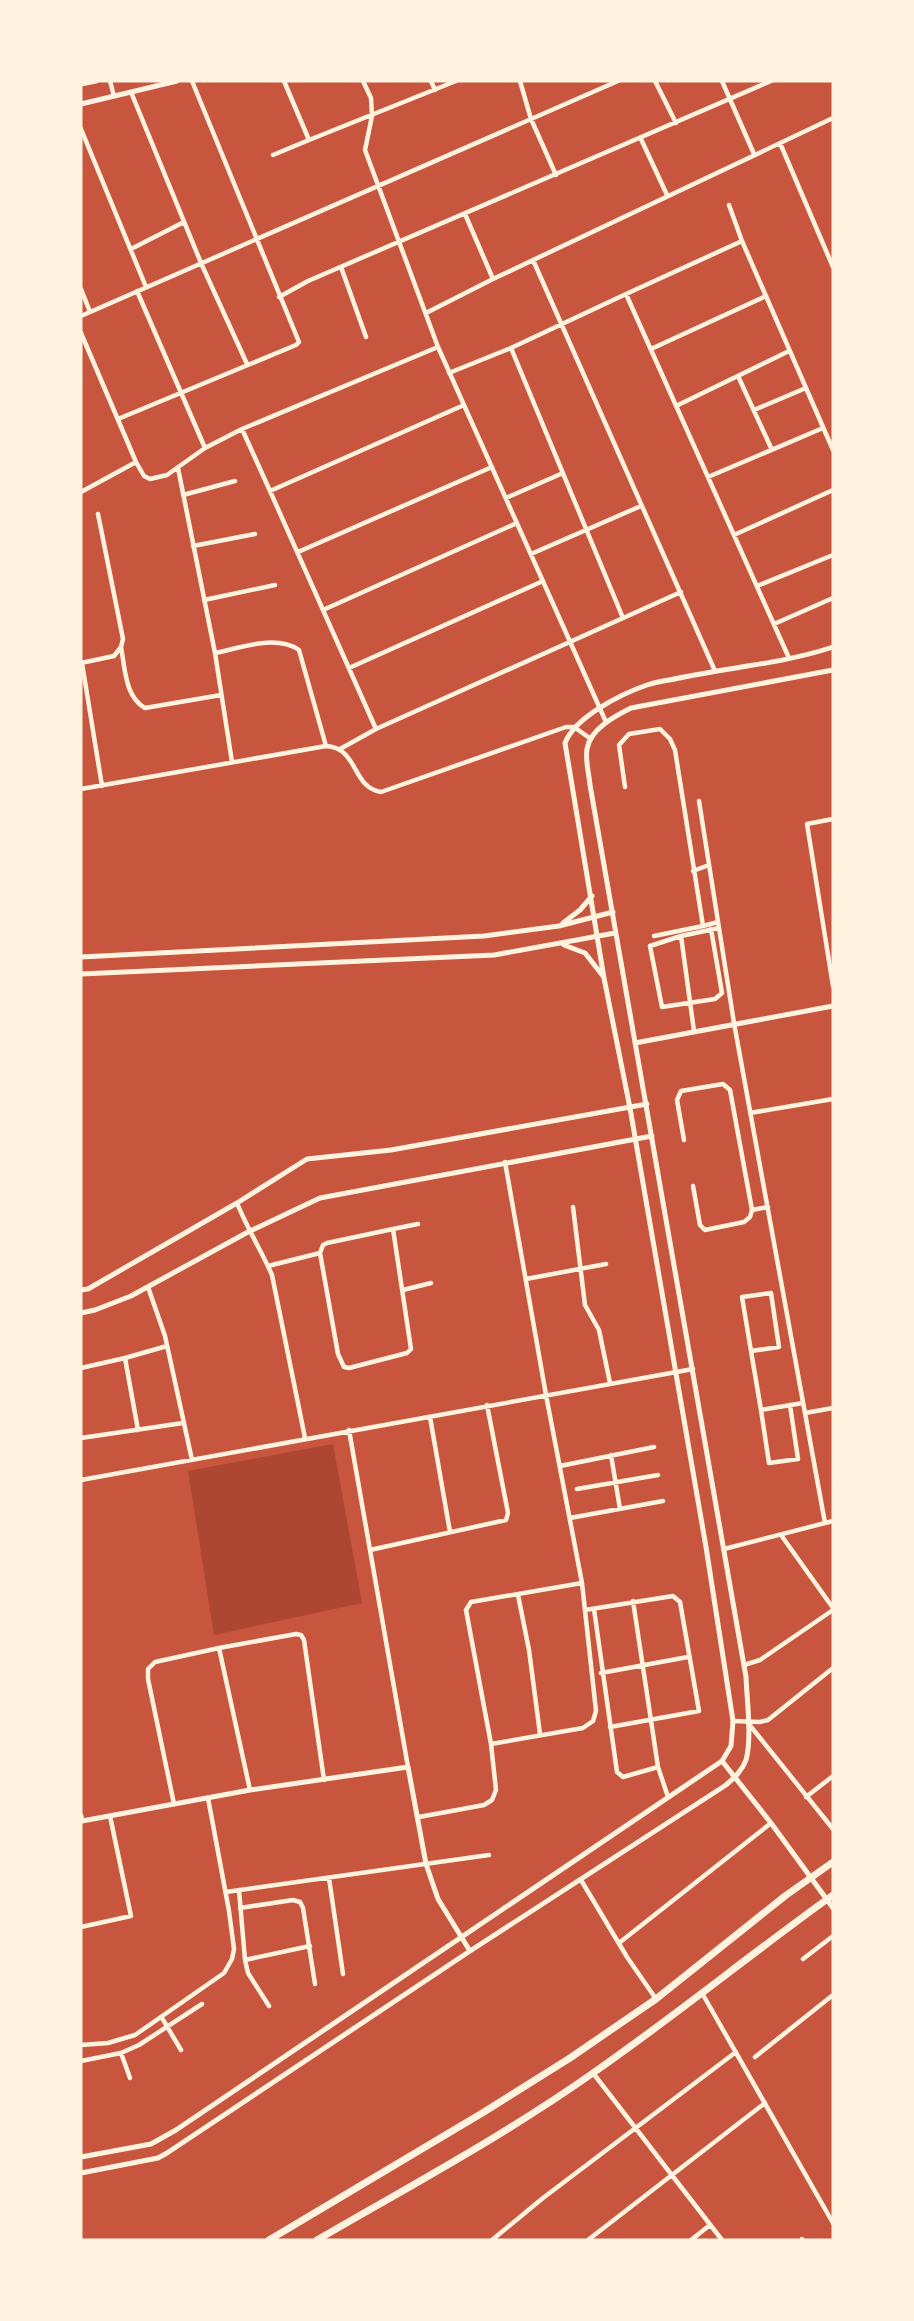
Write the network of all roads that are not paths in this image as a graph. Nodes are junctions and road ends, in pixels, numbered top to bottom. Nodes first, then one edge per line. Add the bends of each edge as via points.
1 (96, 81) edge
2 (110, 81) edge
3 (177, 81) edge
4 (192, 81) edge
5 (284, 81) edge
6 (363, 81) edge
7 (431, 81) edge
8 (456, 81) edge
9 (520, 81) edge
10 (618, 81) edge
11 (655, 81) edge
12 (722, 81) edge
13 (771, 81) edge
14 (81, 84) edge
15 (435, 90) junction
16 (130, 92) junction
17 (114, 96) junction
18 (730, 100) junction
19 (81, 104) edge
20 (372, 116) junction
21 (833, 118) edge
22 (532, 119) junction
23 (676, 123) junction
24 (81, 129) edge
25 (641, 139) junction
26 (309, 140) junction
27 (780, 143) junction
28 (754, 154) junction
29 (273, 155) dead end
30 (556, 175) junction
31 (379, 186) junction
32 (667, 195) junction
33 (729, 205) dead end
34 (465, 214) junction
35 (184, 222) junction
36 (256, 240) junction
37 (742, 241) junction
38 (400, 242) junction
39 (130, 249) junction
40 (533, 260) junction
41 (201, 264) junction
42 (341, 267) junction
43 (833, 267) edge
44 (493, 279) junction
45 (146, 287) junction
46 (81, 289) edge
47 (137, 291) junction
48 (626, 294) junction
49 (766, 296) junction
50 (279, 297) junction
51 (90, 312) junction
52 (426, 313) junction
53 (81, 316) edge
54 (563, 325) junction
55 (81, 333) edge
56 (366, 337) dead end
57 (438, 347) junction
58 (511, 348) junction
59 (651, 349) junction
60 (789, 351) junction
61 (247, 364) junction
62 (449, 373) junction
63 (738, 376) junction
64 (806, 388) junction
65 (182, 392) junction
66 (464, 405) junction
67 (676, 406) junction
68 (754, 410) junction
69 (118, 419) junction
70 (823, 428) junction
71 (242, 429) junction
72 (205, 448) junction
73 (772, 450) junction
74 (833, 450) edge
75 (136, 462) junction
76 (492, 467) junction
77 (178, 468) junction
78 (563, 472) junction
79 (708, 477) junction
80 (235, 481) dead end
81 (833, 490) edge
82 (270, 491) junction
83 (81, 492) edge
84 (183, 495) junction
85 (506, 498) junction
86 (642, 506) junction
87 (98, 514) dead end
88 (517, 523) junction
89 (587, 530) junction
90 (255, 534) dead end
91 (734, 534) junction
92 (193, 546) junction
93 (298, 552) junction
94 (531, 554) junction
95 (833, 555) edge
96 (543, 581) junction
97 (275, 585) dead end
98 (757, 586) junction
99 (681, 592) junction
100 (833, 598) edge
101 (204, 600) junction
102 (323, 610) junction
103 (623, 618) junction
104 (774, 624) junction
105 (570, 642) junction
106 (121, 647) junction
107 (833, 647) edge
108 (215, 653) junction
109 (789, 658) junction
110 (82, 663) edge
111 (349, 668) junction
112 (833, 670) edge
113 (715, 671) junction
114 (222, 695) junction
115 (600, 708) junction
116 (606, 722) junction
117 (574, 727) junction
118 (376, 729) junction
119 (591, 739) junction
120 (326, 746) junction
121 (340, 749) junction
122 (232, 762) junction
123 (102, 786) junction
124 (625, 787) dead end
125 (81, 789) edge
126 (699, 801) dead end
127 (833, 819) edge
128 (709, 865) junction
129 (693, 871) junction
130 (592, 896) junction
131 (613, 912) junction
132 (594, 918) junction
133 (719, 925) junction
134 (559, 926) junction
135 (703, 926) junction
136 (711, 929) junction
137 (615, 934) junction
138 (654, 936) dead end
139 (681, 936) junction
140 (598, 938) junction
141 (562, 944) junction
142 (81, 957) edge
143 (81, 974) edge
144 (604, 978) junction
145 (833, 986) edge
146 (690, 1003) junction
147 (833, 1006) edge
148 (734, 1023) junction
149 (694, 1031) junction
150 (635, 1043) junction
151 (833, 1099) edge
152 (647, 1104) junction
153 (630, 1108) junction
154 (750, 1113) junction
155 (652, 1136) junction
156 (634, 1140) junction
157 (684, 1140) dead end
158 (505, 1162) junction
159 (693, 1186) dead end
160 (237, 1203) junction
161 (573, 1207) dead end
162 (768, 1207) junction
163 (752, 1210) junction
164 (418, 1224) dead end
165 (394, 1229) junction
166 (248, 1232) junction
167 (320, 1253) junction
168 (606, 1264) dead end
169 (268, 1266) junction
170 (581, 1269) junction
171 (526, 1279) junction
172 (431, 1283) dead end
173 (148, 1287) junction
174 (81, 1290) edge
175 (403, 1290) junction
176 (81, 1313) edge
177 (167, 1346) junction
178 (750, 1352) junction
179 (125, 1358) junction
180 (81, 1368) edge
181 (693, 1369) junction
182 (675, 1373) junction
183 (610, 1383) junction
184 (546, 1395) junction
185 (803, 1403) junction
186 (487, 1405) junction
187 (790, 1405) junction
188 (833, 1408) edge
189 (761, 1410) junction
190 (805, 1414) junction
191 (430, 1417) junction
192 (183, 1423) junction
193 (138, 1430) junction
194 (349, 1430) junction
195 (81, 1438) edge
196 (305, 1438) junction
197 (654, 1447) dead end
198 (611, 1455) junction
199 (192, 1460) junction
200 (560, 1466) junction
201 (658, 1475) dead end
202 (81, 1480) edge
203 (616, 1482) junction
204 (576, 1489) dead end
205 (662, 1501) dead end
206 (620, 1509) junction
207 (570, 1518) junction
208 (833, 1521) edge
209 (825, 1523) junction
210 (450, 1532) junction
211 (781, 1534) junction
212 (724, 1549) junction
213 (370, 1550) junction
214 (582, 1583) junction
215 (518, 1595) junction
216 (633, 1601) junction
217 (594, 1609) junction
218 (833, 1609) edge
219 (585, 1610) junction
220 (220, 1648) junction
221 (688, 1657) junction
222 (641, 1664) junction
223 (744, 1665) junction
224 (833, 1668) edge
225 (601, 1673) junction
226 (650, 1719) junction
227 (733, 1721) junction
228 (748, 1722) junction
229 (610, 1727) junction
230 (540, 1734) junction
231 (491, 1744) junction
232 (722, 1761) junction
233 (408, 1767) junction
234 (658, 1767) junction
235 (736, 1776) junction
236 (833, 1776) edge
237 (324, 1780) junction
238 (250, 1790) junction
239 (668, 1797) junction
240 (806, 1797) junction
241 (208, 1798) junction
242 (174, 1804) junction
243 (110, 1816) junction
244 (419, 1817) junction
245 (82, 1819) edge
246 (771, 1823) junction
247 (833, 1829) edge
248 (489, 1855) dead end
249 (833, 1862) edge
250 (426, 1864) junction
251 (330, 1878) junction
252 (811, 1878) junction
253 (580, 1880) junction
254 (239, 1890) junction
255 (226, 1892) junction
256 (830, 1897) edge
257 (240, 1908) junction
258 (833, 1908) edge
259 (81, 1927) edge
260 (833, 1936) edge
261 (460, 1937) junction
262 (619, 1943) junction
263 (310, 1946) junction
264 (470, 1951) junction
265 (803, 1959) dead end
266 (245, 1960) junction
267 (343, 1974) dead end
268 (315, 1984) dead end
269 (702, 1993) junction
270 (833, 1995) edge
271 (656, 2000) junction
272 (202, 2004) dead end
273 (268, 2006) dead end
274 (162, 2018) junction
275 (168, 2028) junction
276 (81, 2045) edge
277 (181, 2050) dead end
278 (736, 2052) junction
279 (121, 2053) junction
280 (755, 2057) dead end
281 (81, 2061) edge
282 (593, 2073) junction
283 (130, 2078) dead end
284 (766, 2103) junction
285 (636, 2128) junction
286 (81, 2156) edge
287 (81, 2173) edge
288 (673, 2174) junction
289 (831, 2212) edge
290 (833, 2223) edge
291 (710, 2225) junction
292 (324, 2239) edge
293 (269, 2240) edge
294 (492, 2240) edge
295 (588, 2240) edge
296 (691, 2240) edge
297 (722, 2240) edge

1 - 14 street
2 - 17 street
3 - 16 street
4 - 36 street
5 - 26 street
6 - 20 street via 371,98
7 - 15 street
8 - 15 street
9 - 22 street
10 - 22 street
11 - 23 street
12 - 18 street
13 - 18 street
15 - 20 street
16 - 17 street
16 - 35 street
17 - 19 street
18 - 23 street
18 - 28 street
20 - 26 street
20 - 31 street via 365,150
21 - 27 street
22 - 30 street
22 - 31 street
23 - 25 street
24 - 39 street
25 - 30 street
25 - 32 street
26 - 29 street
27 - 28 street
27 - 43 street
28 - 32 street
30 - 34 street
31 - 36 street
31 - 38 street
32 - 40 street
33 - 37 street
34 - 38 street
34 - 44 street
35 - 39 street
35 - 41 street
36 - 41 street
36 - 50 street
37 - 48 street
37 - 49 street
38 - 42 street
38 - 52 street
39 - 45 street
40 - 44 street
40 - 54 street
41 - 45 street
41 - 61 street
42 - 50 street
42 - 56 street
44 - 52 street
45 - 47 street
46 - 51 street
47 - 51 street
47 - 65 street
48 - 54 street
48 - 59 street
49 - 59 street
49 - 60 street
50 - 61 street via 299,342
51 - 53 street
52 - 57 street
54 - 58 street
54 - 86 street
55 - 69 street
57 - 62 street
57 - 71 street
58 - 62 street
58 - 78 street
59 - 67 street
60 - 63 street
60 - 64 street
61 - 65 street
62 - 66 street
63 - 67 street
63 - 68 street
64 - 68 street
64 - 70 street
65 - 69 street
65 - 72 street
66 - 76 street
66 - 82 street
67 - 79 street
68 - 73 street
69 - 75 street
70 - 73 street
70 - 74 street
71 - 72 street
71 - 82 street
72 - 77 street
73 - 79 street
75 - 77 street via 144,476 150,479
75 - 83 street
76 - 85 street
76 - 93 street
77 - 84 street
78 - 85 street
78 - 89 street
79 - 91 street
80 - 84 street
81 - 91 street
82 - 93 street
84 - 92 street
85 - 88 street
86 - 89 street
86 - 99 street
87 - 106 street via 122,631
88 - 94 street
88 - 102 street
89 - 94 street
89 - 103 street
90 - 92 street
91 - 98 street
92 - 101 street
93 - 102 street
94 - 96 street
95 - 98 street
96 - 105 street
96 - 111 street
97 - 101 street
98 - 104 street
99 - 103 street
99 - 113 street
100 - 104 street
101 - 108 street
102 - 111 street
103 - 105 street
104 - 109 street
105 - 115 street
105 - 118 street
106 - 110 street via 114,656
106 - 114 street via 135,703 145,708
107 - 109 street
108 - 114 street
108 - 120 street via 272,642 285,642 299,650
109 - 113 street
110 - 123 street
111 - 118 street
112 - 116 street via 661,701 632,708
113 - 115 street via 647,685
114 - 122 street
115 - 116 street
115 - 117 street
116 - 119 street
117 - 119 street
117 - 121 street via 552,731 381,792 371,790 363,782
117 - 130 street via 565,743
118 - 121 street
119 - 131 street via 587,749 590,785
120 - 121 street
120 - 122 street
122 - 123 street
123 - 125 street
124 - 129 street via 619,745 629,734 660,729 675,750
126 - 128 street
127 - 145 street via 807,824
128 - 129 street
128 - 133 street
129 - 135 street
130 - 132 street
130 - 134 street via 574,916
131 - 132 street
131 - 137 street
132 - 134 street
132 - 140 street
133 - 135 street
133 - 136 street
133 - 148 street
134 - 142 street via 484,936
135 - 138 street
136 - 139 street
136 - 146 street via 722,993 715,999
137 - 140 street
137 - 150 street
139 - 146 street
139 - 146 street via 652,945 650,949 662,1007
140 - 141 street
140 - 144 street
141 - 143 street via 494,955
141 - 144 street via 585,952
144 - 153 street
146 - 149 street
147 - 148 street
148 - 149 street
148 - 154 street
149 - 150 street
150 - 152 street
151 - 154 street
152 - 153 street
152 - 155 street
153 - 156 street
153 - 160 street via 391,1150 307,1159
154 - 162 street
155 - 156 street
155 - 181 street
156 - 158 street
156 - 182 street
157 - 163 street via 677,1100 680,1091 727,1086
158 - 166 street via 320,1198
158 - 171 street
159 - 163 street via 700,1225 705,1230 748,1220
160 - 166 street
160 - 174 street via 88,1289
161 - 170 street
162 - 163 street
162 - 185 street
164 - 165 street
165 - 167 street via 327,1242
165 - 175 street
166 - 169 street
166 - 173 street
167 - 169 street
167 - 175 street via 338,1354 344,1367 378,1361 411,1349
168 - 170 street
169 - 196 street
170 - 171 street
170 - 183 street via 585,1305 599,1330
171 - 184 street
172 - 175 street
173 - 176 street
173 - 177 street
177 - 179 street
177 - 192 street
178 - 178 street via 779,1347 770,1293 742,1297
178 - 189 street
179 - 180 street
179 - 193 street
181 - 182 street
181 - 212 street
182 - 183 street
182 - 227 street
183 - 184 street
184 - 186 street
184 - 200 street
185 - 187 street
185 - 190 street
186 - 191 street
186 - 210 street via 508,1513 506,1520
187 - 189 street
187 - 189 street via 798,1459 769,1463
188 - 190 street
190 - 209 street
191 - 194 street
191 - 210 street
192 - 193 street
192 - 199 street
193 - 195 street
194 - 196 street
194 - 213 street
196 - 199 street
197 - 198 street
198 - 200 street
198 - 203 street
199 - 202 street
200 - 207 street
201 - 203 street
203 - 204 street
203 - 206 street
205 - 206 street
206 - 207 street
207 - 214 street
208 - 209 street
209 - 211 street
210 - 213 street
211 - 212 street
211 - 218 street
212 - 223 street
213 - 233 street
214 - 215 street
214 - 219 street
215 - 230 street
215 - 231 street via 471,1602 466,1610
216 - 217 street
216 - 221 street via 677,1598
216 - 222 street
217 - 219 street
217 - 225 street
218 - 223 street via 760,1660
219 - 230 street via 596,1711 593,1721 583,1728
220 - 237 street via 301,1635
220 - 238 street
220 - 242 street via 154,1662 148,1669
221 - 222 street
221 - 226 street via 699,1711
222 - 225 street
222 - 226 street
223 - 228 street
224 - 228 street via 768,1720
225 - 229 street
226 - 229 street
226 - 234 street
227 - 228 street
227 - 232 street via 732,1746
228 - 235 street via 746,1760
228 - 240 street
229 - 234 street via 619,1776
230 - 231 street
231 - 244 street via 496,1790 492,1800 484,1805
232 - 235 street
232 - 239 street
233 - 237 street
233 - 244 street
234 - 239 street
235 - 246 street
235 - 253 street
236 - 240 street
237 - 238 street
238 - 241 street
239 - 261 street
240 - 247 street
241 - 242 street
241 - 255 street
242 - 243 street
243 - 245 street
243 - 259 street via 131,1916
244 - 250 street
246 - 252 street
246 - 262 street
248 - 250 street
249 - 252 main road
250 - 251 street
250 - 261 street via 438,1900
251 - 254 street
251 - 267 street
252 - 256 street
252 - 271 main road
253 - 262 street
253 - 264 street
254 - 255 street
254 - 257 street
255 - 274 street via 234,1949 232,1959 224,1973
256 - 258 street
256 - 269 main road
257 - 263 street via 293,1900 300,1902
257 - 266 street
260 - 265 street
261 - 264 street
261 - 286 street via 162,2139 139,2147
262 - 271 street
263 - 266 street
263 - 268 street
264 - 287 street via 167,2153 158,2158
266 - 273 street via 248,1973
269 - 278 street
269 - 282 main road
270 - 280 street
271 - 293 main road via 484,2112
272 - 275 street
274 - 275 street
274 - 276 street via 135,2034 108,2043
275 - 277 street
275 - 279 street
278 - 284 street
278 - 285 street
279 - 281 street
279 - 283 street
282 - 285 street
282 - 292 main road
284 - 288 street
284 - 289 street
285 - 288 street
285 - 294 street
288 - 291 street
288 - 295 street
289 - 290 street
291 - 296 street
291 - 297 street

